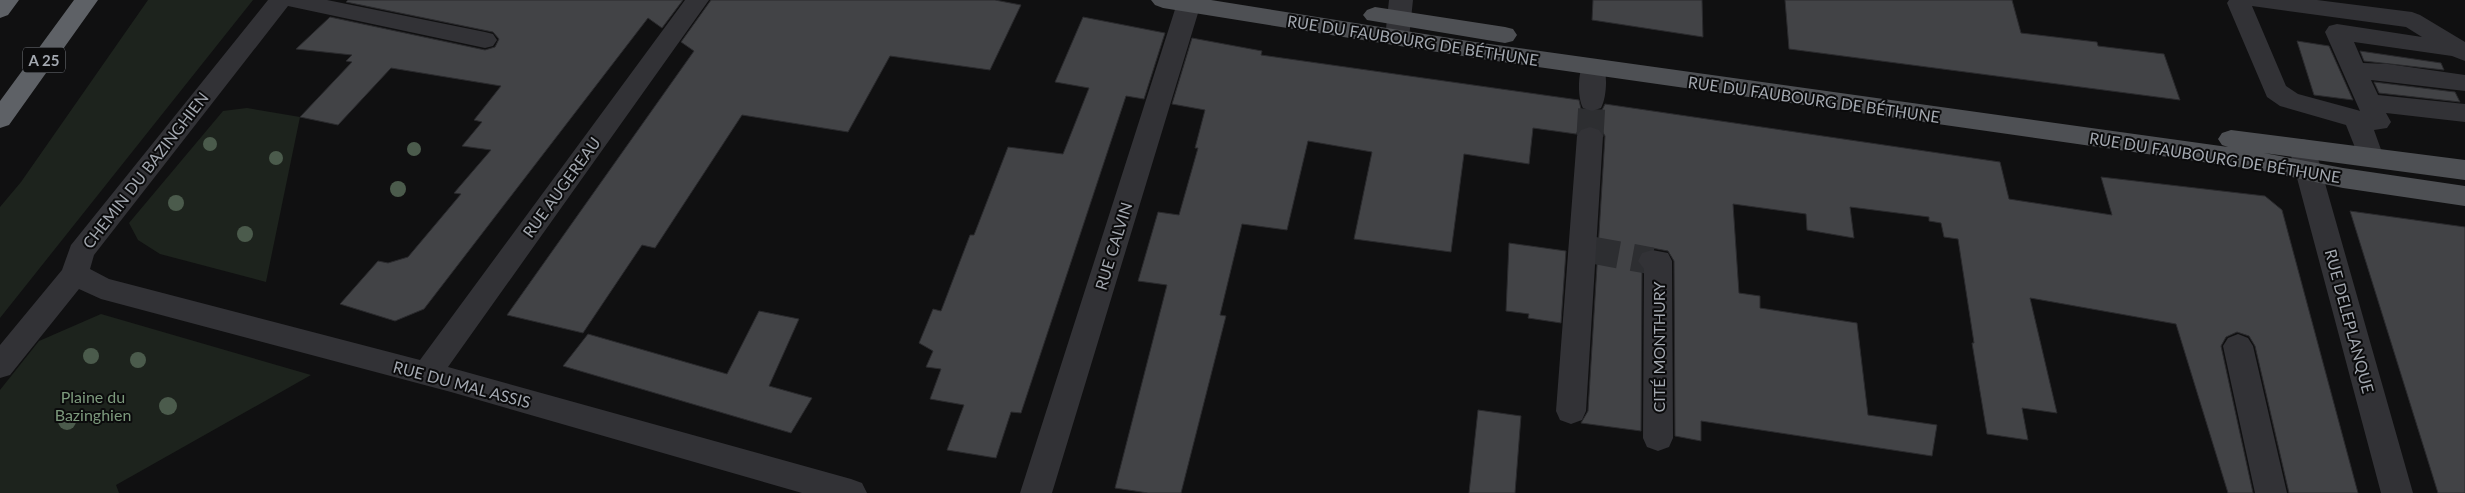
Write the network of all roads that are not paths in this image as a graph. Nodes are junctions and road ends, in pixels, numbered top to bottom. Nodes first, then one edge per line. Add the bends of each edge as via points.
1 (7, 0) edge
2 (86, 0) edge
3 (280, 0) edge
4 (293, 0) edge
5 (697, 0) edge
6 (1275, 0) edge
7 (2246, 0) edge
8 (2258, 0) edge
9 (1180, 1) edge
10 (0, 10) edge
11 (1399, 19) edge
12 (485, 40) dead end
13 (2464, 52) edge
14 (1594, 67) junction
15 (2465, 83) edge
16 (2361, 95) junction
17 (2465, 95) edge
18 (1592, 102) tunnel mouth
19 (2465, 114) edge
20 (0, 119) edge
21 (1590, 136) tunnel mouth
22 (2371, 158) junction
23 (2306, 160) junction
24 (2465, 170) edge
25 (2465, 196) edge
26 (1652, 261) dead end
27 (75, 274) junction
28 (2238, 346) dead end
29 (0, 366) edge
30 (426, 374) junction
31 (1571, 411) dead end
32 (1658, 438) dead end
33 (851, 493) edge
34 (1036, 493) edge
35 (2271, 493) edge
36 (2397, 493) edge

1 - 10 highway
2 - 20 highway, A 25
3 - 27 street, CHEMIN DU BAZINGHIEN via 81,252
4 - 12 street
5 - 30 street, RUE AUGEREAU
6 - 11 main road, RUE DU FAUBOURG DE BÉTHUNE
7 - 16 street via 2239,3 2276,91 2289,100
8 - 13 street via 2412,20
9 - 11 main road, RUE DU FAUBOURG DE BÉTHUNE
9 - 34 street, RUE CALVIN
11 - 14 main road, RUE DU FAUBOURG DE BÉTHUNE
11 - 23 main road, RUE DU FAUBOURG DE BÉTHUNE
13 - 16 street via 2337,32
14 - 18 street
14 - 23 main road, RUE DU FAUBOURG DE BÉTHUNE via 2224,156
15 - 16 street via 2388,72
16 - 17 street via 2396,89 2458,98
16 - 19 street
16 - 22 street
21 - 31 street via 1587,249
22 - 23 main road, RUE DU FAUBOURG DE BÉTHUNE
22 - 24 main road, RUE DU FAUBOURG DE BÉTHUNE
23 - 25 main road, RUE DU FAUBOURG DE BÉTHUNE
23 - 36 street, RUE DELEPLANQUE
26 - 32 street, CITÉ MONTHURY via 1658,262
27 - 29 street, CHEMIN DU BAZINGHIEN
27 - 30 street, RUE DU MAL ASSIS via 101,288
28 - 35 street
30 - 33 street, RUE DU MAL ASSIS

